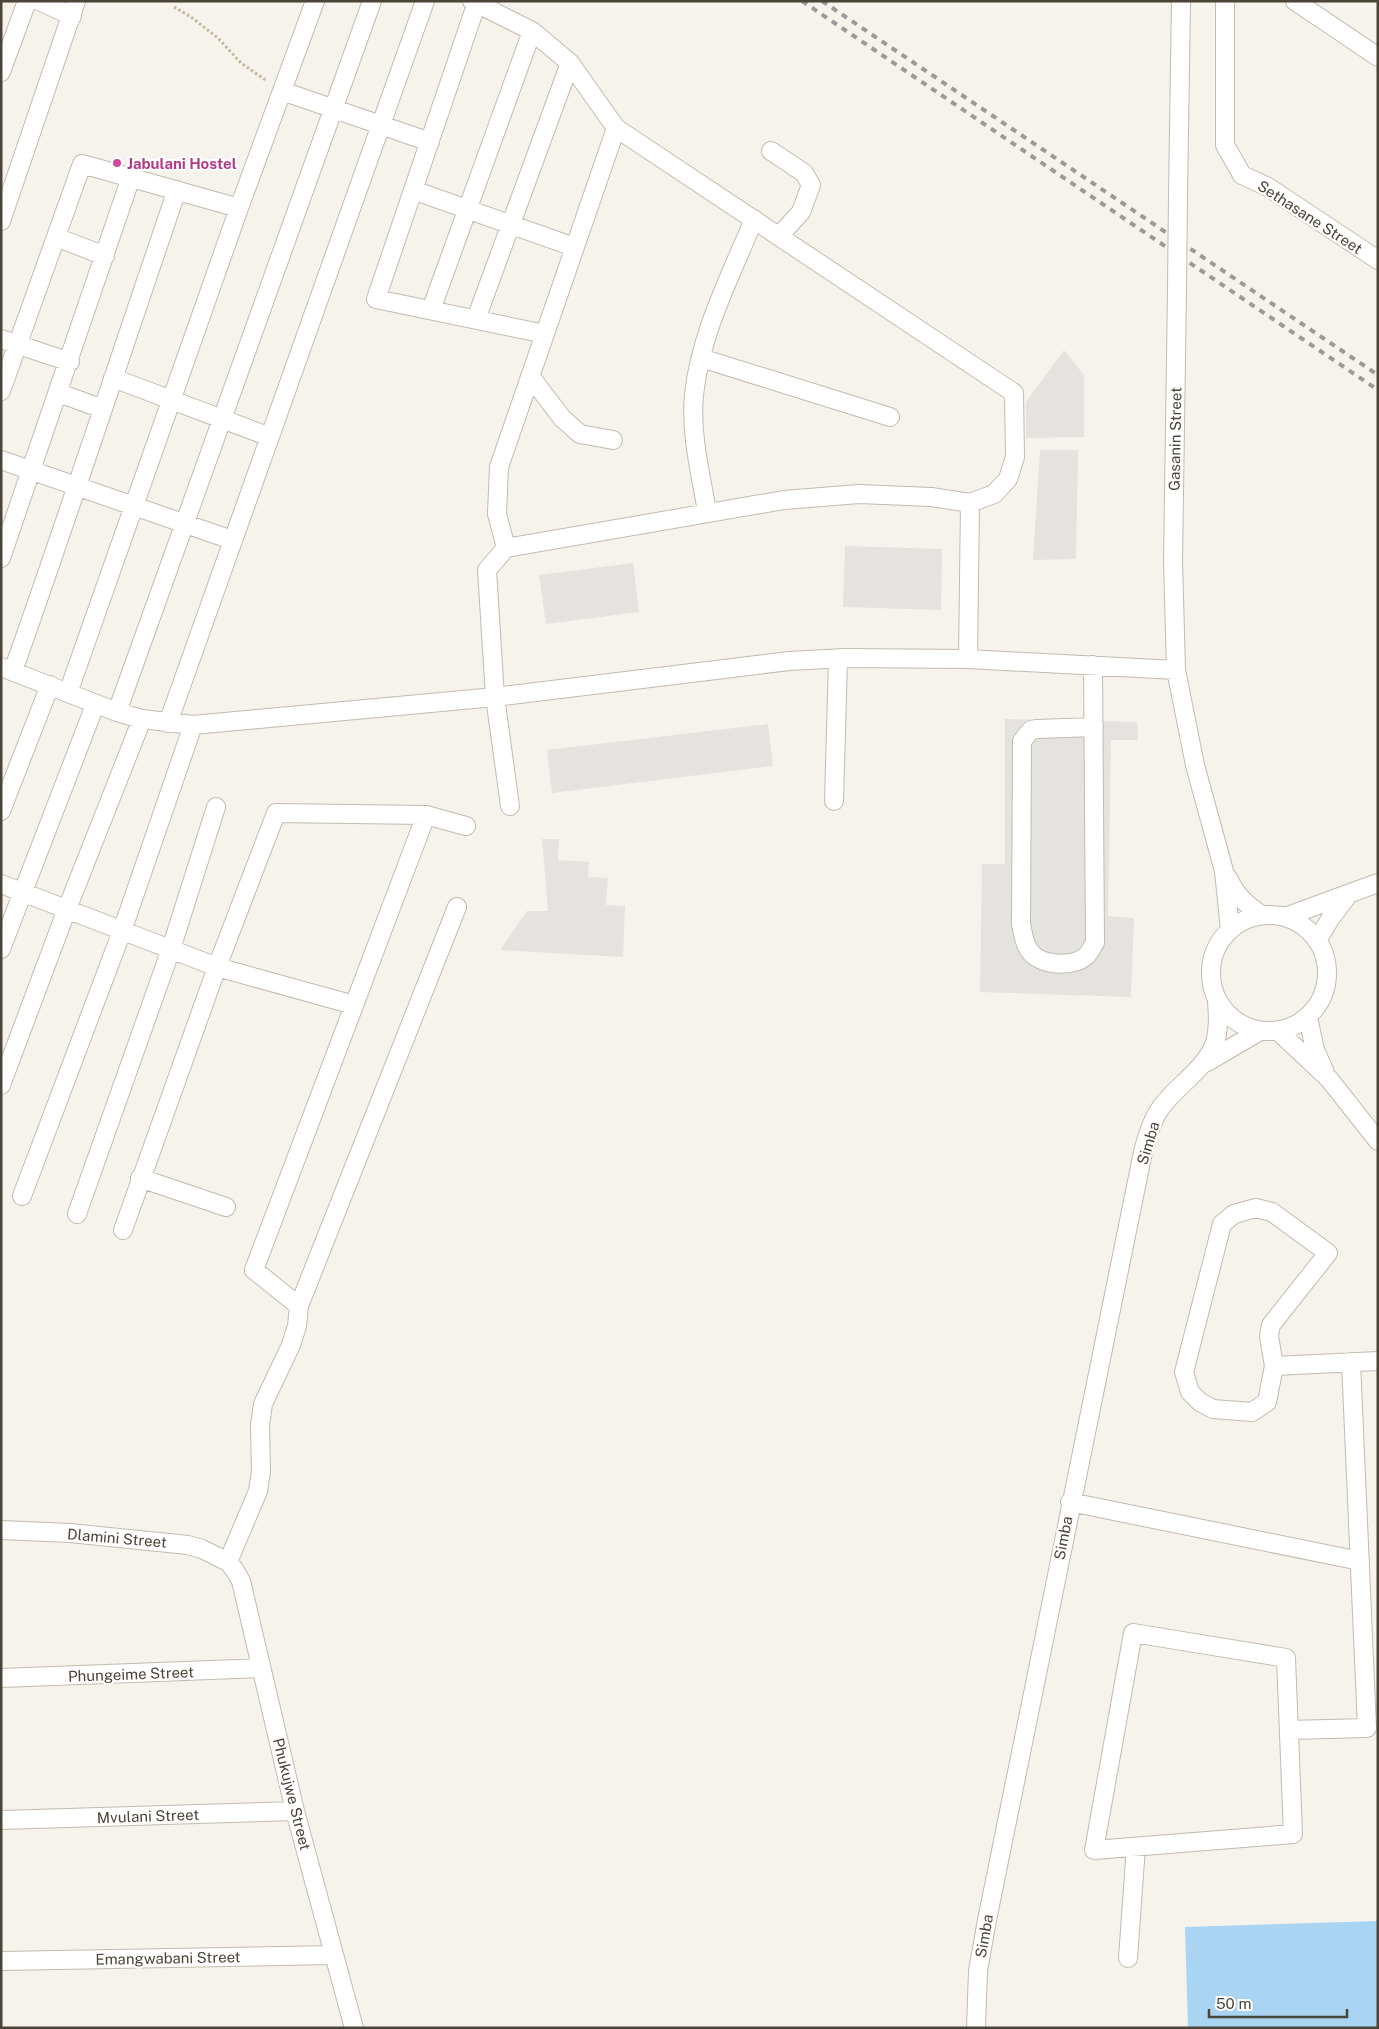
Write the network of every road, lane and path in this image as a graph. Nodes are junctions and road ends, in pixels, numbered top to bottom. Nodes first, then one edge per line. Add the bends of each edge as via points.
1 (27, 1) edge
2 (39, 1) edge
3 (315, 1) edge
4 (372, 1) edge
5 (425, 1) edge
6 (1181, 1) edge
7 (1226, 1) edge
8 (1295, 1) edge
9 (474, 3) edge
10 (174, 7) dead end
11 (74, 8) edge
12 (532, 31) junction
13 (1378, 57) edge
14 (570, 63) junction
15 (1, 72) edge
16 (282, 90) junction
17 (336, 109) junction
18 (381, 125) junction
19 (616, 128) junction
20 (430, 142) junction
21 (771, 150) dead end
22 (131, 177) junction
23 (177, 190) junction
24 (413, 190) junction
25 (239, 208) junction
26 (468, 209) junction
27 (754, 219) junction
28 (1, 221) edge
29 (511, 224) junction
30 (779, 236) junction
31 (56, 237) junction
32 (574, 246) junction
33 (105, 256) junction
34 (1378, 260) edge
35 (431, 310) junction
36 (476, 319) junction
37 (545, 334) junction
38 (9, 342) edge
39 (701, 358) junction
40 (70, 362) junction
41 (530, 376) junction
42 (113, 378) junction
43 (1, 391) edge
44 (59, 394) junction
45 (171, 402) junction
46 (103, 409) junction
47 (890, 417) dead end
48 (221, 420) junction
49 (270, 437) junction
50 (613, 440) dead end
51 (1, 460) edge
52 (32, 470) junction
53 (79, 486) junction
54 (970, 502) junction
55 (134, 506) junction
56 (707, 512) junction
57 (186, 524) junction
58 (232, 540) junction
59 (506, 548) junction
60 (1, 558) edge
61 (838, 659) junction
62 (968, 659) junction
63 (1093, 665) junction
64 (7, 669) edge
65 (1176, 670) junction
66 (50, 685) junction
67 (68, 693) junction
68 (495, 697) junction
69 (94, 704) junction
70 (117, 712) junction
71 (142, 719) junction
72 (168, 723) junction
73 (193, 725) junction
74 (1094, 727) junction
75 (834, 801) dead end
76 (510, 806) dead end
77 (216, 807) dead end
78 (1, 811) edge
79 (426, 815) junction
80 (466, 826) dead end
81 (1224, 870) junction
82 (1378, 883) edge
83 (1, 884) edge
84 (23, 892) junction
85 (1350, 892) junction
86 (457, 907) dead end
87 (67, 909) junction
88 (1262, 915) junction
89 (1285, 917) junction
90 (1230, 930) junction
91 (122, 931) junction
92 (1317, 942) junction
93 (1, 949) edge
94 (171, 949) junction
95 (217, 967) junction
96 (1218, 1001) junction
97 (354, 1005) junction
98 (1308, 1017) junction
99 (1260, 1031) junction
100 (1278, 1031) junction
101 (1198, 1068) junction
102 (1329, 1080) junction
103 (1, 1085) edge
104 (1378, 1141) edge
105 (140, 1178) junction
106 (22, 1196) dead end
107 (226, 1207) dead end
108 (78, 1214) dead end
109 (123, 1230) dead end
110 (300, 1306) junction
111 (1378, 1361) edge
112 (1351, 1362) junction
113 (1274, 1366) junction
114 (1070, 1502) junction
115 (1, 1530) edge
116 (1360, 1561) junction
117 (228, 1562) junction
118 (261, 1668) junction
119 (1, 1678) edge
120 (1289, 1730) junction
121 (295, 1811) junction
122 (1, 1820) edge
123 (1136, 1847) junction
124 (334, 1955) junction
125 (1128, 1958) dead end
126 (1, 1961) edge
127 (354, 2028) edge
128 (976, 2028) edge

1 - 15 street
2 - 11 street
3 - 16 street
4 - 17 street
5 - 18 street
6 - 65 street, Gasanin Street, bridge via 1174,561
7 - 34 street, Sethasane Street via 1225,144 1242,175 1268,187
8 - 13 street
9 - 12 street
9 - 20 street
10 - 16 path via 218,38 241,63
11 - 28 street
12 - 14 street
12 - 26 street
14 - 19 street
14 - 29 street
16 - 17 street
16 - 25 street
17 - 18 street
17 - 48 street
18 - 20 street
18 - 49 street
19 - 27 street
19 - 32 street
20 - 24 street
21 - 30 street via 804,173 811,185 801,212
22 - 23 street
22 - 31 street via 82,164
22 - 33 street
23 - 25 street
23 - 42 street
24 - 26 street
24 - 35 street via 376,299
25 - 45 street
26 - 29 street
26 - 35 street
27 - 30 street
27 - 39 street
29 - 32 street
29 - 36 street
30 - 54 street via 1014,393 1015,457 1008,479 994,494
31 - 33 street
31 - 38 street
32 - 37 street
33 - 40 street
35 - 36 street
36 - 37 street
37 - 41 street
38 - 40 street
38 - 43 street
39 - 47 street
39 - 56 street via 694,396 695,434
40 - 44 street
41 - 50 street via 562,418 580,434
41 - 59 street via 498,468 497,514
42 - 45 street
42 - 46 street
44 - 46 street
44 - 52 street
45 - 48 street
45 - 55 street
46 - 53 street
48 - 49 street
48 - 57 street
49 - 58 street
51 - 52 street
52 - 53 street
52 - 60 street
53 - 55 street
53 - 64 street
54 - 56 street via 859,494 784,500
54 - 62 street
55 - 57 street
55 - 67 street
56 - 59 street
57 - 58 street
57 - 70 street
58 - 72 street
59 - 68 street via 487,570
61 - 62 street
61 - 68 street via 780,662
61 - 75 street
62 - 63 street
63 - 65 street
63 - 74 street
64 - 66 street
65 - 81 street, Gasanin Street via 1195,765
66 - 67 street
66 - 78 street
67 - 69 street
68 - 73 street
68 - 76 street
69 - 70 street
69 - 84 street
70 - 71 street
71 - 72 street
71 - 87 street
72 - 73 street
73 - 91 street
74 - 74 street via 1031,730 1022,741 1021,924 1029,950 1035,958 1053,963 1075,962 1086,956 1095,942
77 - 94 street
79 - 80 street
79 - 95 street via 276,813
79 - 97 street
81 - 88 street, Gasanin Street via 1234,892
81 - 90 street, Gasanin Street
82 - 85 street
83 - 84 street
84 - 87 street
84 - 93 street
85 - 89 street
85 - 92 street
86 - 110 street
87 - 91 street
87 - 103 street
88 - 89 street
88 - 90 street via 1245,920
89 - 92 street via 1306,928
90 - 96 street via 1219,943 1211,966 1211,984
91 - 94 street
91 - 106 street
92 - 98 street via 1324,956 1327,978 1321,999
94 - 95 street
94 - 108 street
95 - 97 street
95 - 105 street
96 - 99 street via 1237,1022
96 - 101 street via 1214,1045
97 - 110 street via 254,1270
98 - 100 street
98 - 102 street via 1315,1050
99 - 100 street
99 - 101 street
100 - 102 street
101 - 114 street, Simba via 1162,1106 1148,1134
102 - 104 street
105 - 107 street
105 - 109 street
110 - 117 street via 291,1345 263,1404 258,1491
111 - 112 street
112 - 113 street
112 - 116 street
113 - 113 street via 1267,1402 1252,1412 1213,1409 1200,1402 1190,1392 1184,1372 1222,1224 1234,1214 1256,1208 1272,1212 1328,1253 1271,1325 1269,1336
114 - 116 street
114 - 128 street, Simba via 987,1920 978,1971
115 - 117 street, Dlamini Street via 174,1543 202,1549
116 - 120 street via 1367,1728
117 - 118 street, Phukujwe Street via 241,1581
118 - 119 street, Phungeime Street
118 - 121 street, Phukujwe Street
120 - 123 street via 1293,1834
120 - 123 street via 1286,1658 1133,1633 1094,1850
121 - 122 street, Mvulani Street
121 - 124 street, Phukujwe Street
123 - 125 street
124 - 126 street, Emangwabani Street
124 - 127 street, Phukujwe Street

